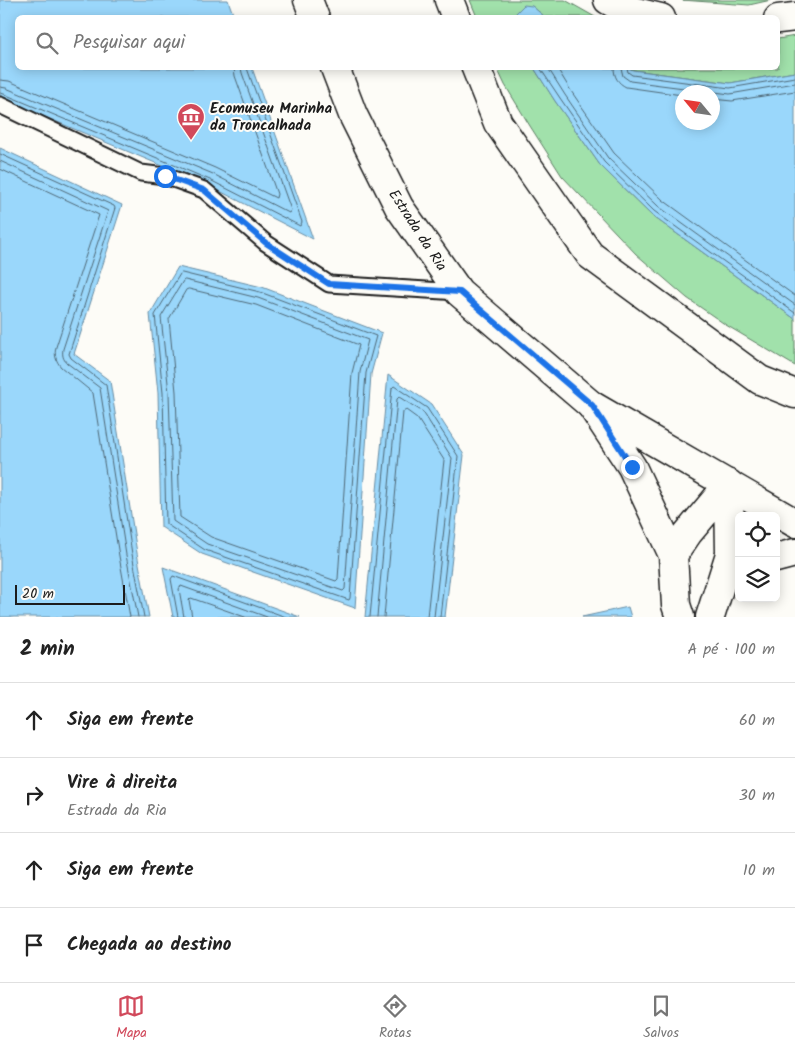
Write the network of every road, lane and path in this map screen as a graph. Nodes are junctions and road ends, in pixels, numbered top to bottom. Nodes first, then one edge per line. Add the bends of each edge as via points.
1 (308, 0) edge
2 (449, 0) edge
3 (608, 0) edge
4 (314, 15) edge
5 (455, 15) edge
6 (647, 15) edge
7 (795, 17) edge
8 (780, 20) edge
9 (336, 70) edge
10 (477, 70) edge
11 (0, 105) edge
12 (460, 292) junction
13 (795, 394) edge
14 (592, 405) junction
15 (729, 484) junction
16 (795, 523) edge
17 (795, 553) edge
18 (673, 555) junction
19 (780, 557) edge
20 (729, 581) edge
21 (680, 617) edge
22 (710, 617) edge

1 - 4 main road
2 - 5 main road
3 - 6 main road via 624,10
7 - 8 main road
9 - 12 main road, Estrada da Ria via 353,115 399,207
10 - 13 main road via 498,123 590,255 760,380
11 - 12 lane via 141,173 165,176 204,190 266,243 329,284
12 - 14 main road, Estrada da Ria
14 - 15 main road, Estrada da Ria
14 - 18 main road via 632,467
15 - 16 main road, Estrada da Ria
15 - 18 main road
15 - 20 main road
17 - 19 main road
18 - 21 main road via 676,605
20 - 22 main road

